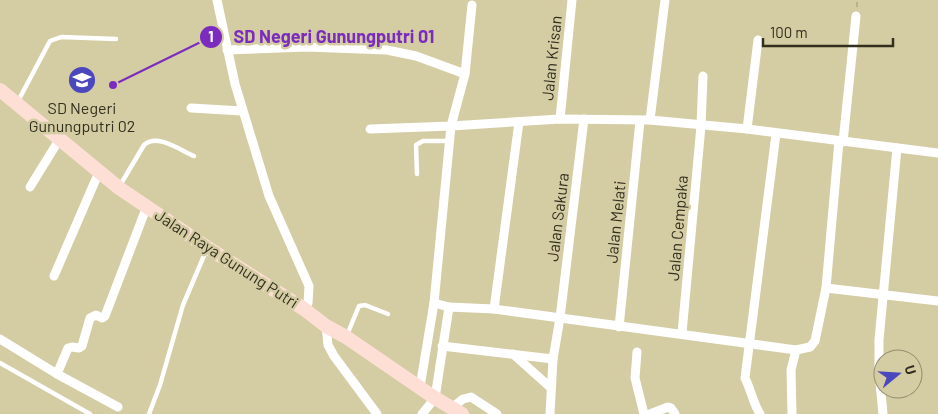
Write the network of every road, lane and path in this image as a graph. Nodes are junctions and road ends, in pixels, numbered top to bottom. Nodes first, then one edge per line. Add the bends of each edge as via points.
1 (217, 0) edge
2 (572, 0) edge
3 (665, 0) edge
4 (472, 4) dead end
5 (856, 16) dead end
6 (116, 39) dead end
7 (758, 40) dead end
8 (228, 50) junction
9 (465, 74) junction
10 (703, 76) dead end
11 (0, 90) edge
12 (16, 104) junction
13 (191, 108) dead end
14 (242, 111) junction
15 (560, 119) junction
16 (584, 120) junction
17 (650, 120) junction
18 (640, 121) junction
19 (519, 122) junction
20 (451, 126) junction
21 (701, 126) junction
22 (370, 129) dead end
23 (747, 130) junction
24 (776, 134) junction
25 (59, 140) junction
26 (449, 141) junction
27 (841, 142) junction
28 (897, 148) junction
29 (938, 153) edge
30 (194, 156) dead end
31 (99, 172) junction
32 (416, 174) dead end
33 (30, 187) dead end
34 (119, 188) junction
35 (147, 206) junction
36 (208, 248) junction
37 (54, 276) dead end
38 (826, 288) junction
39 (882, 294) junction
40 (938, 301) edge
41 (434, 303) junction
42 (449, 307) junction
43 (494, 308) junction
44 (304, 309) junction
45 (388, 314) dead end
46 (560, 318) junction
47 (326, 326) junction
48 (619, 327) junction
49 (682, 334) junction
50 (346, 337) junction
51 (0, 339) edge
52 (750, 344) junction
53 (442, 346) junction
54 (796, 350) junction
55 (637, 352) dead end
56 (513, 354) junction
57 (553, 359) junction
58 (0, 363) edge
59 (57, 374) junction
60 (420, 387) junction
61 (551, 388) junction
62 (435, 398) junction
63 (118, 408) dead end
64 (458, 411) edge
65 (90, 414) edge
66 (149, 414) edge
67 (376, 414) edge
68 (422, 414) edge
69 (497, 414) edge
70 (550, 414) edge
71 (644, 414) edge
72 (650, 414) edge
73 (675, 414) edge
74 (760, 414) edge
75 (785, 414) edge
76 (791, 414) edge
77 (883, 414) edge

1 - 8 street
2 - 15 street, Jalan Krisan
3 - 17 street
4 - 9 street
5 - 27 street
6 - 12 lane via 61,37 50,41
7 - 23 street
8 - 9 street via 306,47 387,50 416,56
8 - 14 street
9 - 20 street
10 - 21 street, Jalan Cempaka
11 - 12 main road, Jalan Raya Gunung Putri
12 - 25 main road, Jalan Raya Gunung Putri
13 - 14 street
14 - 44 street via 271,203 309,286
15 - 16 street
15 - 19 street
16 - 18 street
16 - 46 street, Jalan Sakura
17 - 18 street
17 - 21 street
18 - 48 street, Jalan Melati
19 - 20 street
19 - 43 street
20 - 22 street
20 - 26 street
21 - 23 street
21 - 49 street, Jalan Cempaka
23 - 24 street
24 - 27 street
24 - 52 street
25 - 31 main road, Jalan Raya Gunung Putri
25 - 33 street
26 - 32 lane via 416,145
26 - 41 street
27 - 28 street
27 - 38 street
28 - 29 street
28 - 39 street
30 - 34 lane via 157,139 148,141
31 - 34 main road, Jalan Raya Gunung Putri
31 - 37 street
34 - 35 main road, Jalan Raya Gunung Putri
35 - 36 main road, Jalan Raya Gunung Putri
35 - 59 street via 105,316 90,318 82,346 68,348
36 - 44 main road, Jalan Raya Gunung Putri
36 - 66 lane via 183,305
38 - 39 street
38 - 54 street via 815,341 810,347
39 - 40 street
39 - 77 street via 879,356
41 - 42 street
41 - 60 street
42 - 43 street
42 - 53 street
43 - 46 street
44 - 47 main road, Jalan Raya Gunung Putri
45 - 50 lane via 360,305
46 - 48 street
46 - 57 street, Jalan Sakura
47 - 50 main road, Jalan Raya Gunung Putri
47 - 67 street via 328,345 334,356
48 - 49 street
49 - 52 street
50 - 60 main road, Jalan Raya Gunung Putri
51 - 59 street
52 - 54 street
52 - 74 street via 745,378
53 - 56 street
53 - 62 street
54 - 76 street via 791,370
55 - 71 street via 635,378
56 - 57 street
56 - 61 street
57 - 61 street, Jalan Sakura
58 - 65 lane
59 - 63 street
60 - 62 main road, Jalan Raya Gunung Putri
61 - 70 street, Jalan Sakura
62 - 64 main road, Jalan Raya Gunung Putri
62 - 68 street
64 - 69 street via 463,399 471,396
72 - 73 street via 668,407
75 - 76 street

